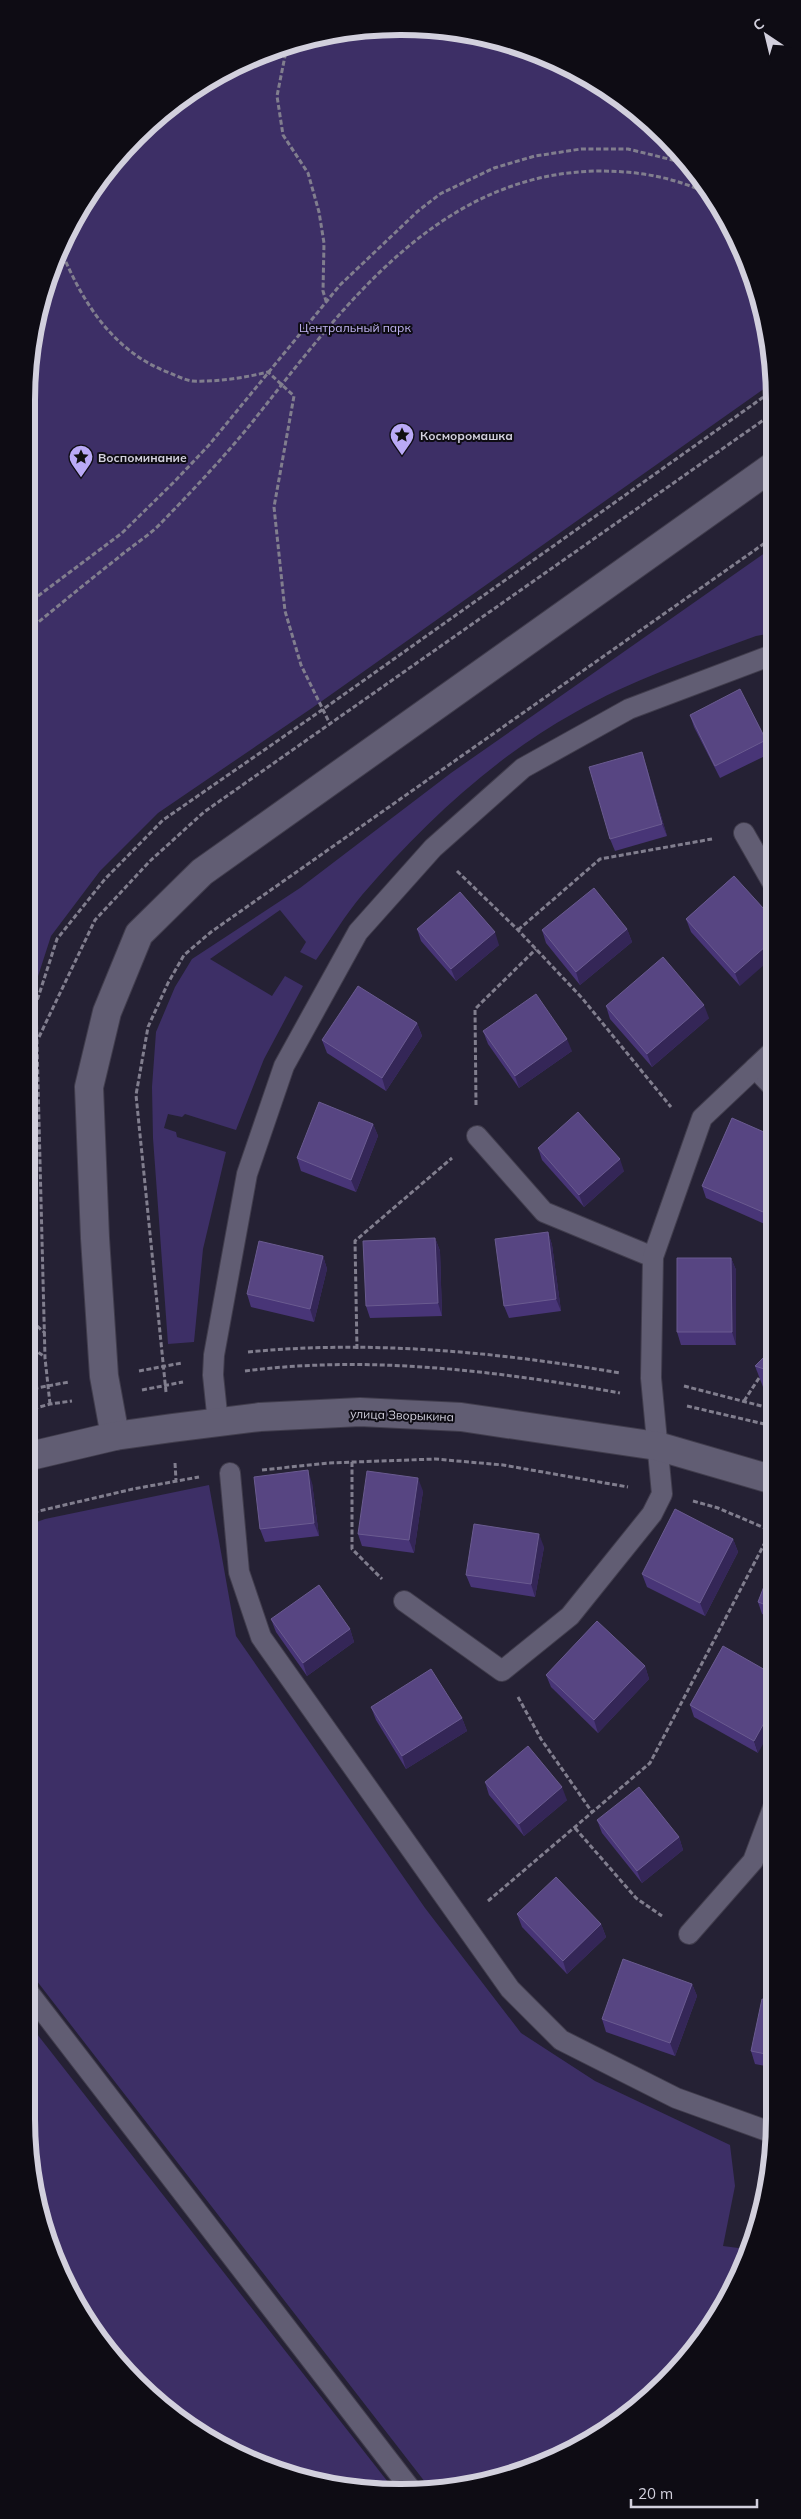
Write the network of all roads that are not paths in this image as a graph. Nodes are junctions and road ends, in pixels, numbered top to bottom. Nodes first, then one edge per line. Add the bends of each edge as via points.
1 (766, 471) edge
2 (766, 657) edge
3 (744, 834) road end
4 (766, 872) edge
5 (766, 1058) edge
6 (755, 1068) junction
7 (766, 1080) edge
8 (477, 1136) road end
9 (653, 1256) junction
10 (218, 1422) junction
11 (115, 1436) junction
12 (657, 1446) junction
13 (35, 1455) edge
14 (230, 1473) road end
15 (766, 1478) edge
16 (404, 1601) road end
17 (766, 1826) edge
18 (689, 1934) road end
19 (35, 2001) edge
20 (765, 2130) edge
21 (407, 2484) edge

1 - 11 street via 202,872 139,934 107,1012 90,1087 104,1376
2 - 10 lane via 630,709 523,768 433,848 358,932 284,1066 247,1174 214,1355
3 - 4 lane
5 - 6 lane
6 - 7 lane
6 - 9 lane via 702,1118
8 - 9 lane via 544,1212
9 - 12 lane via 651,1378
10 - 11 street, улица Зворыкина
10 - 12 street, улица Зворыкина via 360,1412 452,1416
11 - 13 street, улица Зворыкина
12 - 15 street, улица Зворыкина
12 - 16 lane via 662,1494 652,1514 570,1616 502,1671
14 - 20 lane via 239,1572 260,1637 510,1989 561,2040 676,2098
17 - 18 lane via 753,1861
19 - 21 lane

